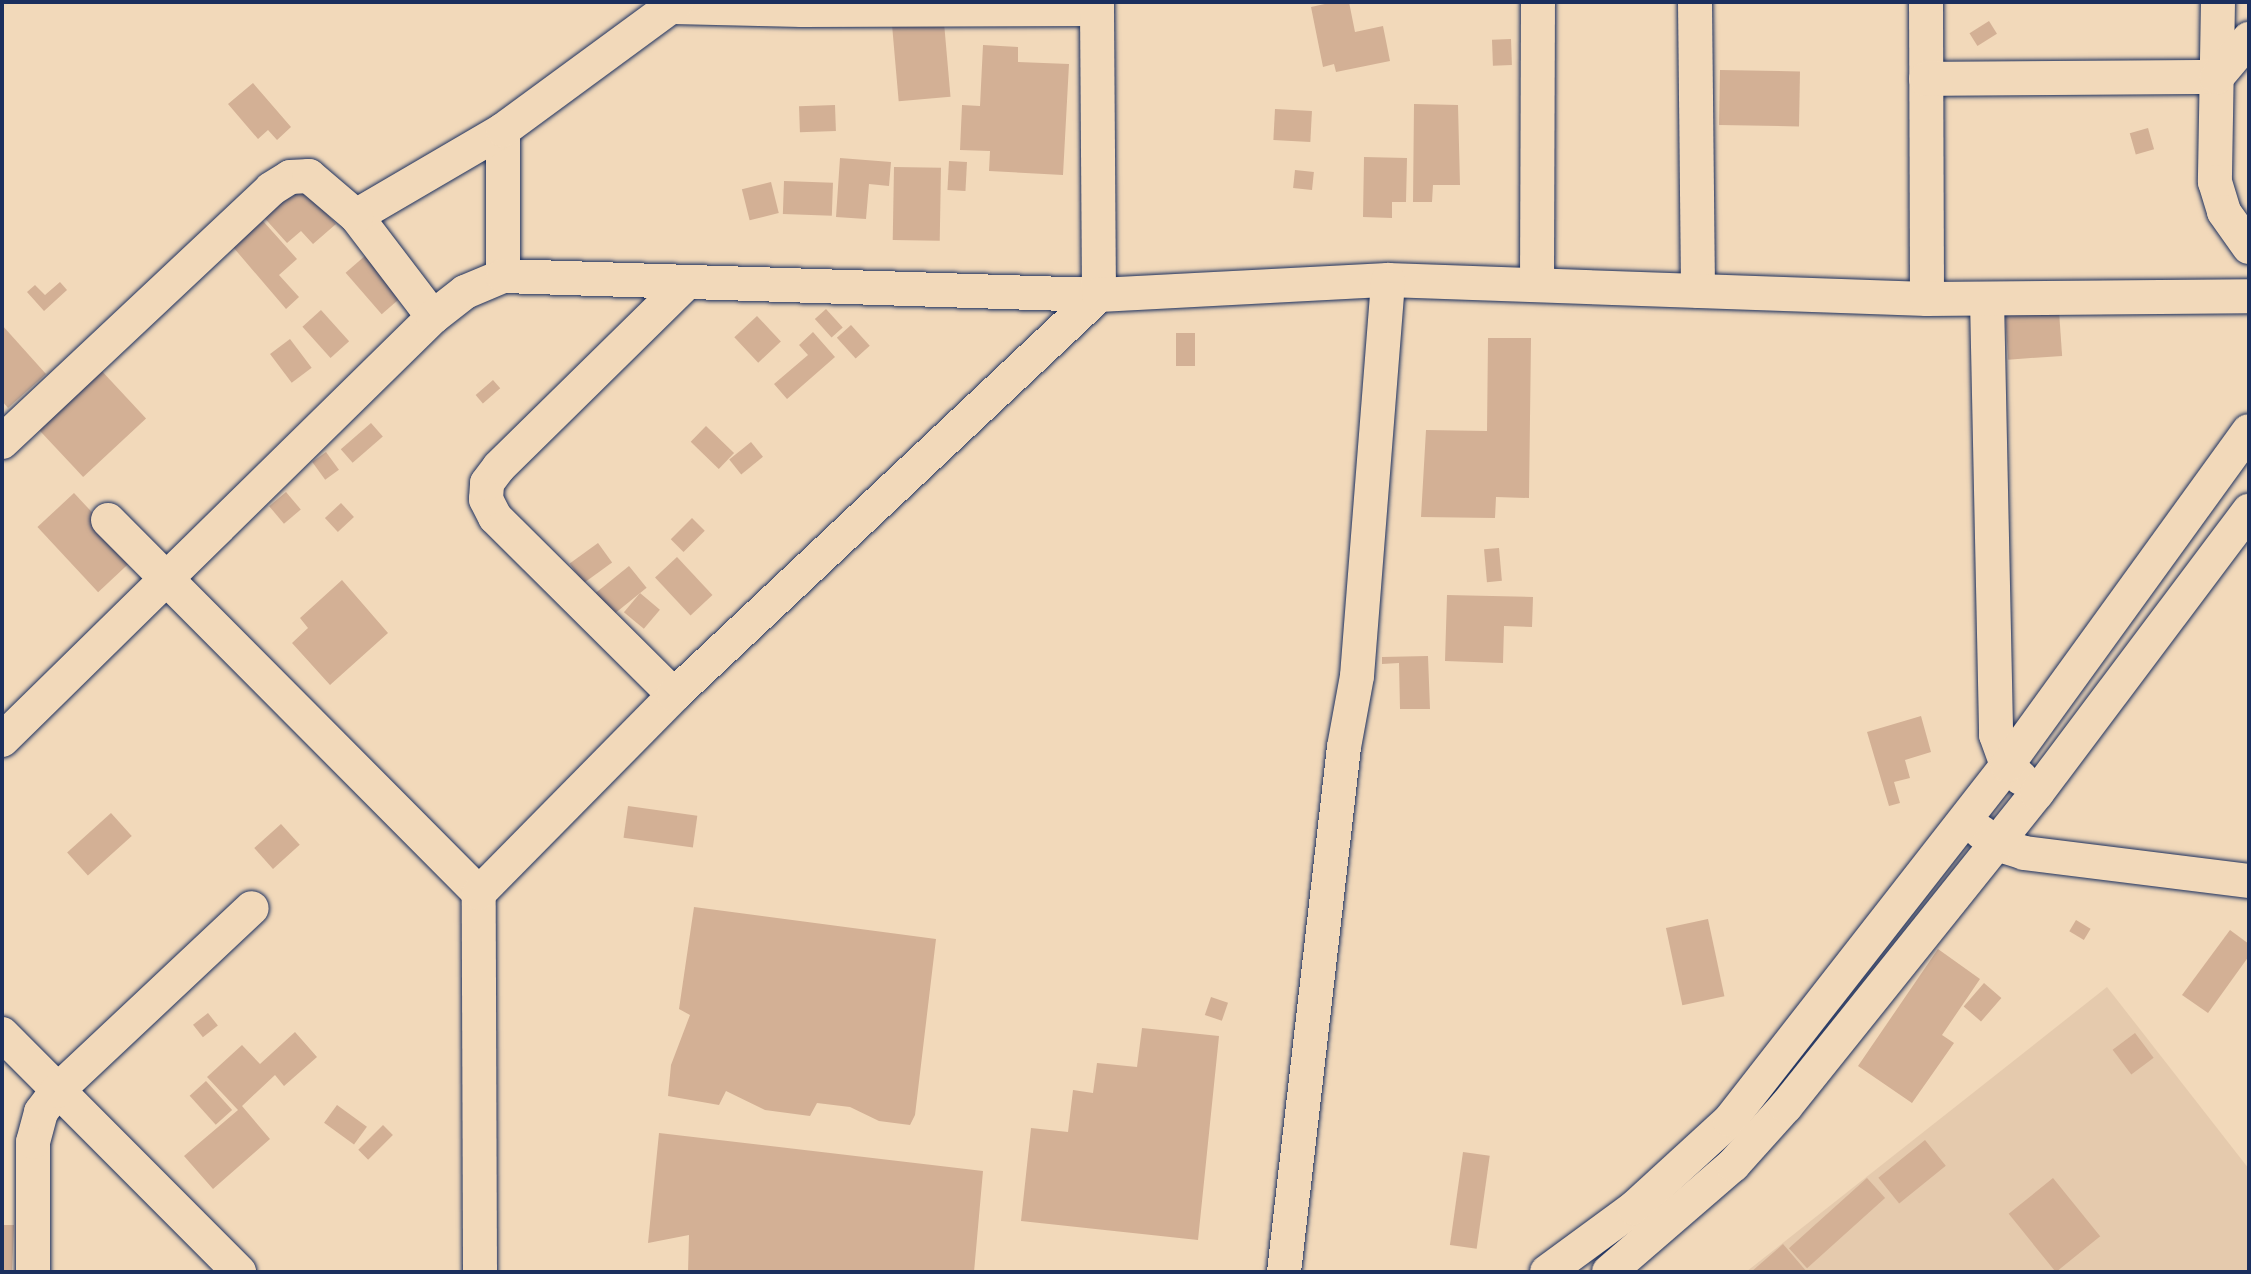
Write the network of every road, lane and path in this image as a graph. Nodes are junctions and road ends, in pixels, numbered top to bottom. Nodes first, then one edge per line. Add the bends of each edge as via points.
1 (1538, 2) edge
2 (1695, 2) edge
3 (1926, 2) edge
4 (2218, 2) edge
5 (675, 4) edge
6 (802, 6) edge
7 (1097, 6) edge
8 (2249, 39) edge
9 (2217, 77) junction
10 (1926, 79) junction
11 (503, 130) junction
12 (356, 216) junction
13 (2249, 247) edge
14 (503, 276) junction
15 (1388, 280) junction
16 (687, 282) junction
17 (1537, 285) junction
18 (1698, 291) junction
19 (1099, 295) junction
20 (2249, 296) edge
21 (1927, 299) junction
22 (1987, 299) junction
23 (433, 317) junction
24 (2249, 431) edge
25 (2, 442) edge
26 (2249, 511) edge
27 (108, 520) dead end
28 (167, 579) junction
29 (674, 695) junction
30 (2, 740) edge
31 (2007, 765) junction
32 (2037, 793) junction
33 (1964, 820) junction
34 (1997, 844) junction
35 (2246, 876) edge
36 (479, 893) junction
37 (252, 908) dead end
38 (2, 1034) edge
39 (57, 1091) junction
40 (33, 1272) edge
41 (239, 1272) edge
42 (480, 1272) edge
43 (1284, 1272) edge
44 (1547, 1272) edge
45 (1609, 1272) edge

1 - 17 street
2 - 18 street
3 - 10 street
4 - 9 street
5 - 6 street
5 - 11 street
6 - 7 street
7 - 19 street
8 - 9 street
9 - 10 street
9 - 13 street via 2215,182 2224,212
10 - 21 street
11 - 12 street
11 - 14 street
12 - 23 street
12 - 25 street via 309,176 290,177 271,189
14 - 16 street
14 - 23 street via 465,292
15 - 17 street
15 - 19 street
15 - 43 street via 1357,676 1344,747
16 - 19 street
16 - 29 street via 499,467 487,483 486,499 495,517
17 - 18 street
18 - 21 street
19 - 29 street
20 - 22 street
21 - 22 street
22 - 31 street via 1996,735
23 - 28 street
24 - 31 street
26 - 32 street
27 - 28 street
28 - 30 street
28 - 36 street
29 - 36 street
31 - 32 street
31 - 33 street
32 - 34 street
33 - 34 street
33 - 44 street via 1711,1140 1634,1208
34 - 35 street via 2043,856
34 - 45 street via 1733,1165
36 - 42 street
37 - 39 street
38 - 39 street
39 - 40 street via 41,1112 33,1142
39 - 41 street

